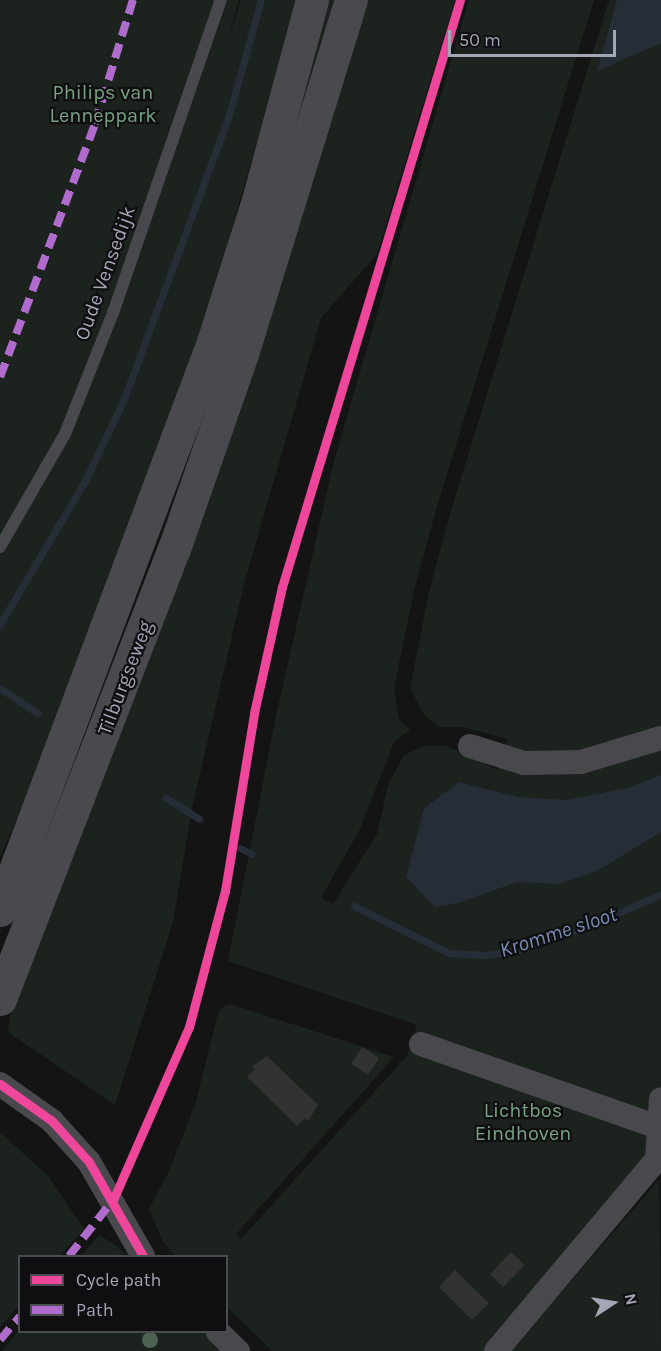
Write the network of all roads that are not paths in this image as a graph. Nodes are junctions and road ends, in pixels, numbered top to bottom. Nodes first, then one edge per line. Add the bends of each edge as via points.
1 (221, 0) edge
2 (312, 0) edge
3 (351, 0) edge
4 (228, 348) junction
5 (0, 547) edge
6 (661, 738) edge
7 (471, 746) dead end
8 (0, 910) edge
9 (0, 999) edge
10 (421, 1044) dead end
11 (0, 1084) edge
12 (661, 1099) edge
13 (660, 1128) edge
14 (659, 1163) edge
15 (142, 1255) edge
16 (219, 1333) edge
17 (238, 1351) edge
18 (496, 1351) edge

1 - 5 lane, Oude Vensedijk via 113,313 65,434
2 - 4 highway via 258,200
3 - 4 highway
4 - 8 highway, Tilburgseweg
4 - 9 highway, Tilburgseweg via 174,549
6 - 7 street via 581,762 524,763
10 - 13 street
11 - 15 street via 52,1121 89,1162
12 - 13 street
13 - 14 street
14 - 18 street
16 - 17 street

